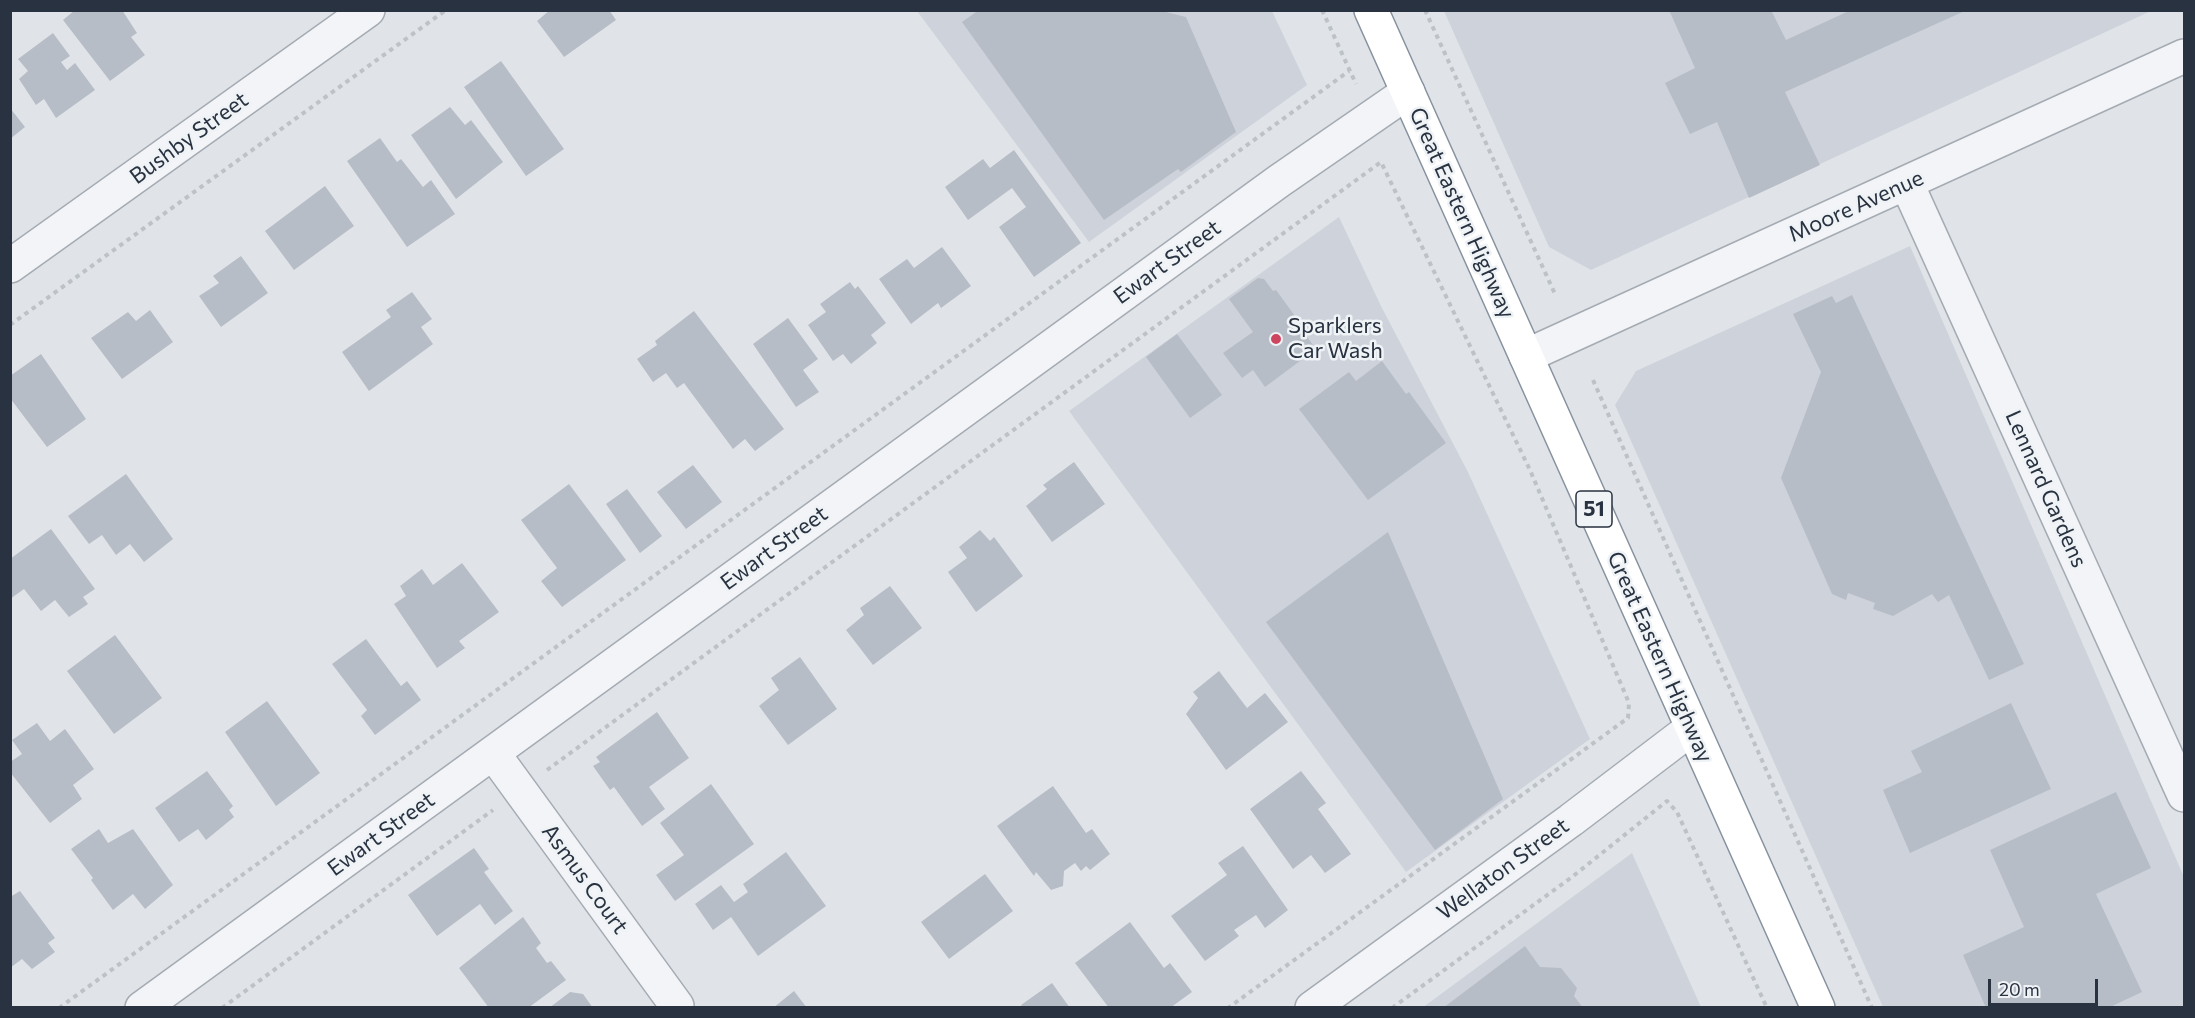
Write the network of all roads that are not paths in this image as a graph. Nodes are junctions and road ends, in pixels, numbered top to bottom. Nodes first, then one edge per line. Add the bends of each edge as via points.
1 (368, 10) edge
2 (1371, 10) edge
3 (2184, 56) edge
4 (1408, 92) junction
5 (1907, 184) junction
6 (10, 266) edge
7 (1527, 356) junction
8 (1692, 728) junction
9 (493, 753) junction
10 (2184, 795) edge
11 (677, 1006) dead end
12 (142, 1008) edge
13 (1312, 1008) edge
14 (1818, 1008) edge

1 - 6 street, Bushby Street
2 - 4 highway, Great Eastern Highway / 51
3 - 5 street, Moore Avenue
4 - 7 highway, Great Eastern Highway / 51
4 - 9 street, Ewart Street via 1279,181
5 - 7 street, Moore Avenue
5 - 10 street, Lennard Gardens
7 - 8 highway, Great Eastern Highway / 51
8 - 13 street, Wellaton Street
8 - 14 highway, Great Eastern Highway / 51
9 - 11 street, Asmus Court
9 - 12 street, Ewart Street

